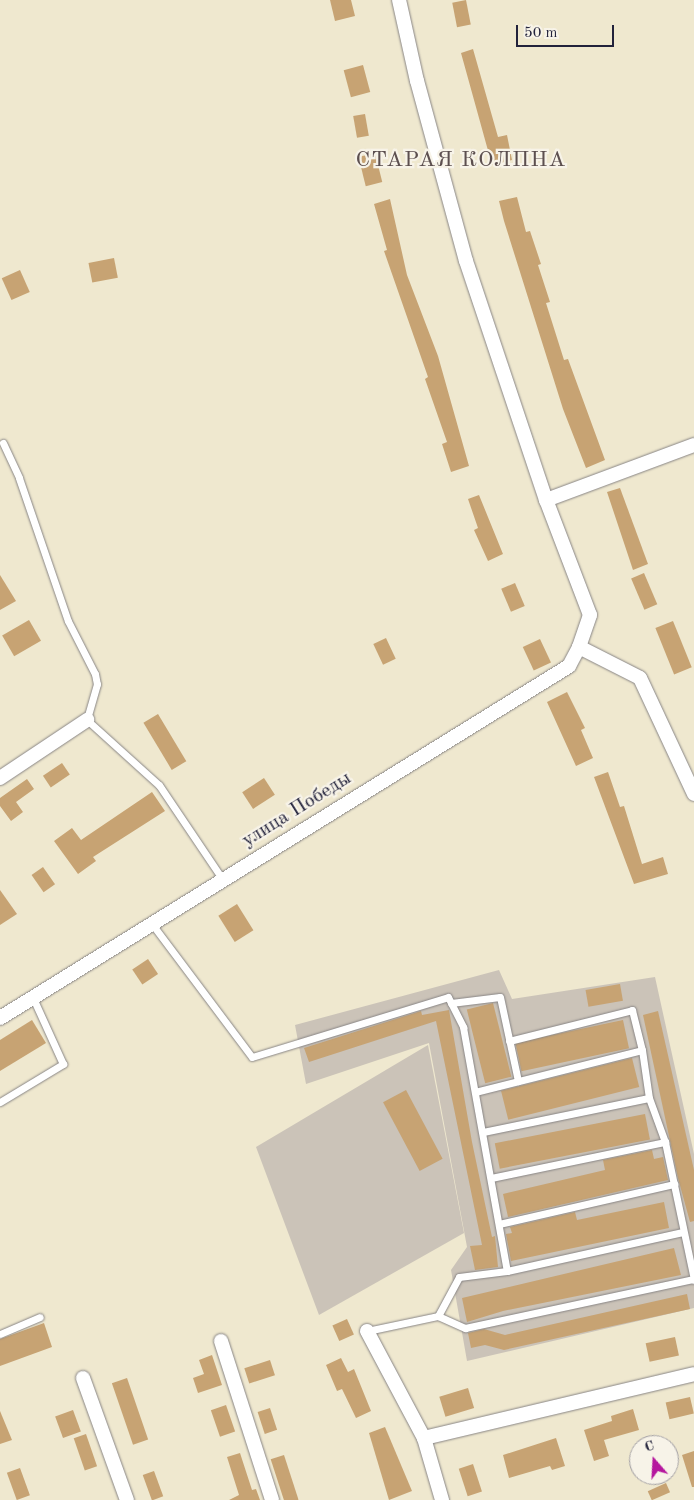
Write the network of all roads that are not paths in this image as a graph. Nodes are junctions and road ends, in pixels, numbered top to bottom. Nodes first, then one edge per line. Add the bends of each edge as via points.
1 (399, 0) edge
2 (3, 443) dead end
3 (694, 445) edge
4 (546, 500) junction
5 (579, 647) junction
6 (87, 720) junction
7 (0, 778) edge
8 (694, 794) edge
9 (223, 880) junction
10 (152, 924) junction
11 (32, 998) junction
12 (451, 1003) junction
13 (0, 1018) edge
14 (509, 1041) junction
15 (642, 1050) junction
16 (518, 1081) junction
17 (475, 1092) junction
18 (649, 1098) junction
19 (0, 1102) edge
20 (482, 1132) junction
21 (665, 1142) junction
22 (491, 1178) junction
23 (674, 1184) junction
24 (499, 1224) junction
25 (683, 1232) junction
26 (508, 1271) junction
27 (694, 1280) edge
28 (438, 1316) junction
29 (40, 1317) dead end
30 (367, 1331) joint
31 (0, 1334) edge
32 (221, 1341) dead end
33 (694, 1374) edge
34 (83, 1378) dead end
35 (424, 1438) junction
36 (127, 1500) edge
37 (272, 1500) edge
38 (442, 1500) edge

1 - 4 street via 417,81 466,261
2 - 6 lane via 19,478 68,621 96,674 97,684
3 - 4 street
4 - 5 street, улица Победы via 590,615
5 - 8 street via 640,678
5 - 9 street, улица Победы via 568,666
6 - 7 street
6 - 9 lane via 158,785
9 - 10 street, улица Победы
10 - 11 street, улица Победы
10 - 12 lane via 252,1057 448,997
11 - 13 street, улица Победы
11 - 19 lane via 63,1064
12 - 14 lane via 500,997
12 - 17 lane via 463,1027
14 - 15 lane via 632,1010
14 - 16 lane
15 - 16 lane
15 - 18 lane
16 - 17 lane
17 - 20 lane
18 - 20 lane
18 - 21 lane
20 - 22 lane
21 - 22 lane
21 - 23 lane
22 - 24 lane
23 - 24 lane
23 - 25 lane
24 - 26 lane
25 - 26 lane
25 - 27 lane
26 - 28 lane via 460,1277
27 - 28 lane via 465,1328
28 - 30 lane
29 - 31 lane
30 - 35 street
32 - 37 street
33 - 35 street
34 - 36 street
35 - 38 street

